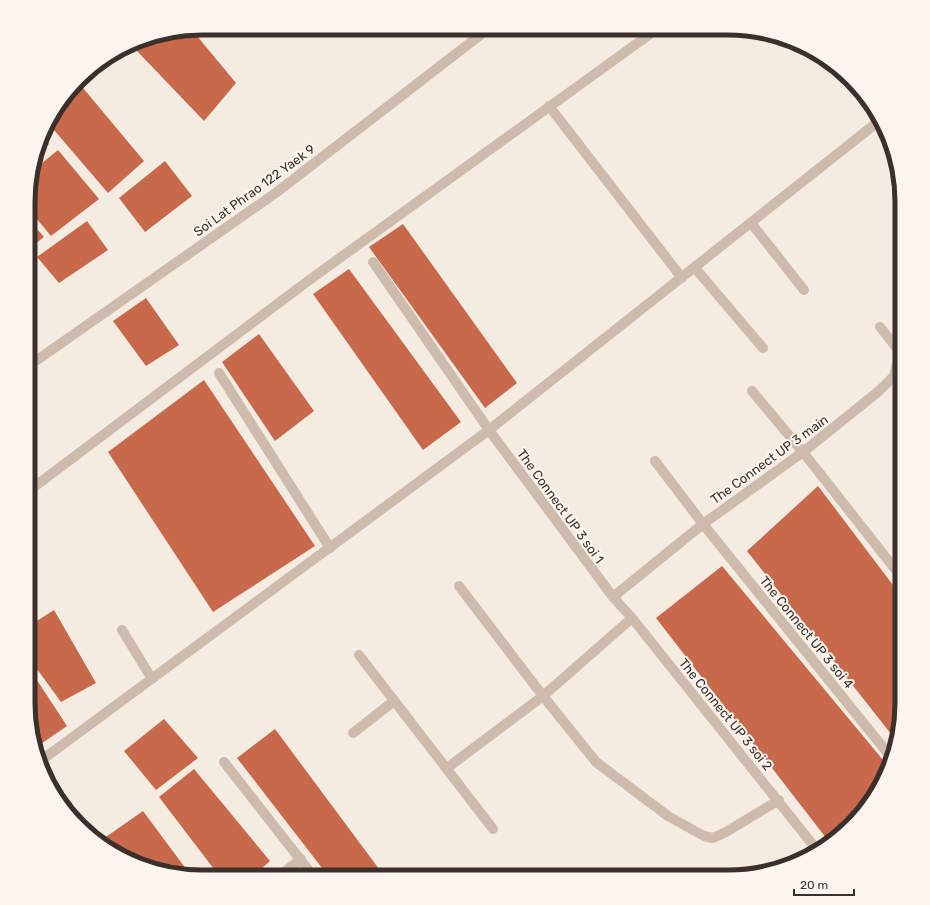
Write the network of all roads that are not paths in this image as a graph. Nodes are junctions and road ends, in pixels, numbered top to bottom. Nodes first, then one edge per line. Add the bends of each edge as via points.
1 (480, 35) edge
2 (649, 35) edge
3 (550, 106) junction
4 (876, 124) edge
5 (751, 223) junction
6 (373, 262) dead end
7 (695, 268) junction
8 (682, 278) junction
9 (804, 290) dead end
10 (880, 327) dead end
11 (895, 346) edge
12 (763, 348) dead end
13 (35, 361) edge
14 (895, 372) edge
15 (219, 373) dead end
16 (752, 391) dead end
17 (489, 430) junction
18 (803, 452) junction
19 (655, 461) dead end
20 (35, 486) edge
21 (703, 524) junction
22 (330, 548) junction
23 (895, 569) edge
24 (459, 586) dead end
25 (613, 597) junction
26 (632, 618) junction
27 (122, 630) dead end
28 (359, 655) dead end
29 (152, 679) junction
30 (543, 696) junction
31 (394, 701) junction
32 (353, 733) dead end
33 (887, 753) edge
34 (44, 758) edge
35 (224, 762) dead end
36 (447, 768) junction
37 (779, 800) junction
38 (493, 829) dead end
39 (814, 846) edge
40 (301, 859) junction
41 (287, 870) edge
42 (309, 870) edge

1 - 13 street, Soi Lat Phrao 122 Yaek 9 via 277,192
2 - 3 street
3 - 8 street
3 - 20 street via 308,281
4 - 5 street
5 - 7 street
5 - 9 street
6 - 17 street, The Connect UP 3 soi 1
7 - 8 street
7 - 12 street
8 - 17 street
10 - 11 street, The Connect UP 3 main
14 - 18 street, The Connect UP 3 main via 879,391
15 - 22 street
16 - 18 street
17 - 22 street
17 - 25 street, The Connect UP 3 soi 1
18 - 21 street, The Connect UP 3 main
18 - 23 street
19 - 21 street, The Connect UP 3 soi 4
21 - 25 street, The Connect UP 3 main
21 - 33 street, The Connect UP 3 soi 4
22 - 29 street
24 - 30 street
25 - 26 street, The Connect UP 3 soi 2
26 - 30 street
26 - 37 street, The Connect UP 3 soi 2
27 - 29 street
28 - 31 street
29 - 34 street
30 - 36 street
30 - 37 street via 596,762 668,816 704,836 713,838 726,832
31 - 32 street
31 - 36 street
35 - 40 street
36 - 38 street
37 - 39 street, The Connect UP 3 soi 2
40 - 41 street
40 - 42 street

